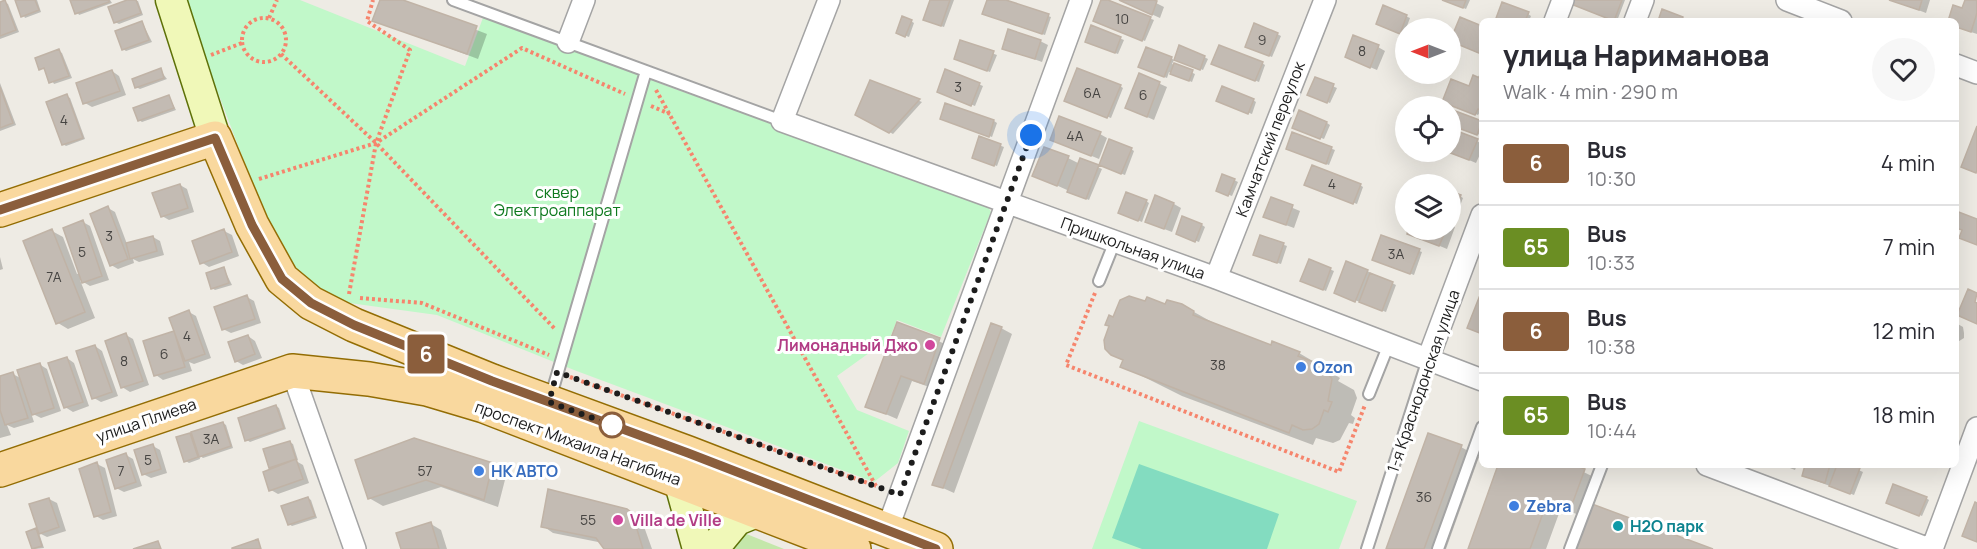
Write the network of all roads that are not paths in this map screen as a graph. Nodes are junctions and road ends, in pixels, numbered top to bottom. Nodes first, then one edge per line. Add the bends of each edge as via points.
1 (171, 0) edge
2 (453, 0) edge
3 (585, 0) edge
4 (829, 0) edge
5 (1081, 0) edge
6 (1325, 0) edge
7 (1563, 0) edge
8 (1643, 0) edge
9 (1787, 0) edge
10 (1556, 18) edge
11 (1636, 18) edge
12 (1833, 18) edge
13 (568, 42) junction
14 (1959, 66) edge
15 (645, 71) junction
16 (1977, 73) edge
17 (782, 121) junction
18 (215, 138) junction
19 (1006, 202) junction
20 (0, 210) edge
21 (1479, 223) edge
22 (1115, 241) junction
23 (1216, 278) junction
24 (1099, 281) road end
25 (1389, 344) junction
26 (1428, 359) junction
27 (292, 370) junction
28 (1479, 379) edge
29 (553, 387) junction
30 (1369, 394) road end
31 (1977, 428) edge
32 (1479, 435) edge
33 (1601, 468) edge
34 (1716, 468) edge
35 (0, 470) edge
36 (679, 480) junction
37 (824, 506) junction
38 (758, 511) junction
39 (864, 545) edge
40 (355, 549) edge
41 (698, 549) edge
42 (713, 549) edge
43 (936, 549) edge
44 (1367, 549) edge
45 (1438, 549) edge
46 (1570, 549) edge
47 (1930, 549) edge

1 - 18 street
2 - 13 lane
3 - 13 street
4 - 17 street
5 - 19 street
6 - 23 street, Камчатский переулок
7 - 10 street
8 - 11 street
9 - 12 street
13 - 15 lane
14 - 16 street
15 - 17 lane
15 - 29 lane
17 - 19 street, Пришкольная улица
18 - 20 main road
18 - 29 main road, проспект Михаила Нагибина via 252,225 282,279 311,303 354,325
19 - 22 street, Пришкольная улица
19 - 39 street via 900,495
21 - 26 street, 1-я Краснодонская улица
22 - 23 street, Пришкольная улица
22 - 24 lane
23 - 25 street, Пришкольная улица
25 - 26 street, Пришкольная улица
25 - 30 lane
26 - 28 street, Пришкольная улица
26 - 44 lane, 1-я Краснодонская улица
27 - 35 main road, улица Плиева
27 - 36 main road, проспект Михаила Нагибина via 427,389 484,406
27 - 40 street
29 - 37 main road, проспект Михаила Нагибина
31 - 47 street
32 - 45 lane
33 - 46 lane
34 - 47 street
36 - 38 main road, проспект Михаила Нагибина
36 - 41 street
37 - 38 street via 772,506
37 - 39 main road, проспект Михаила Нагибина
38 - 39 main road, проспект Михаила Нагибина
38 - 42 street via 737,520
39 - 43 main road, проспект Михаила Нагибина

